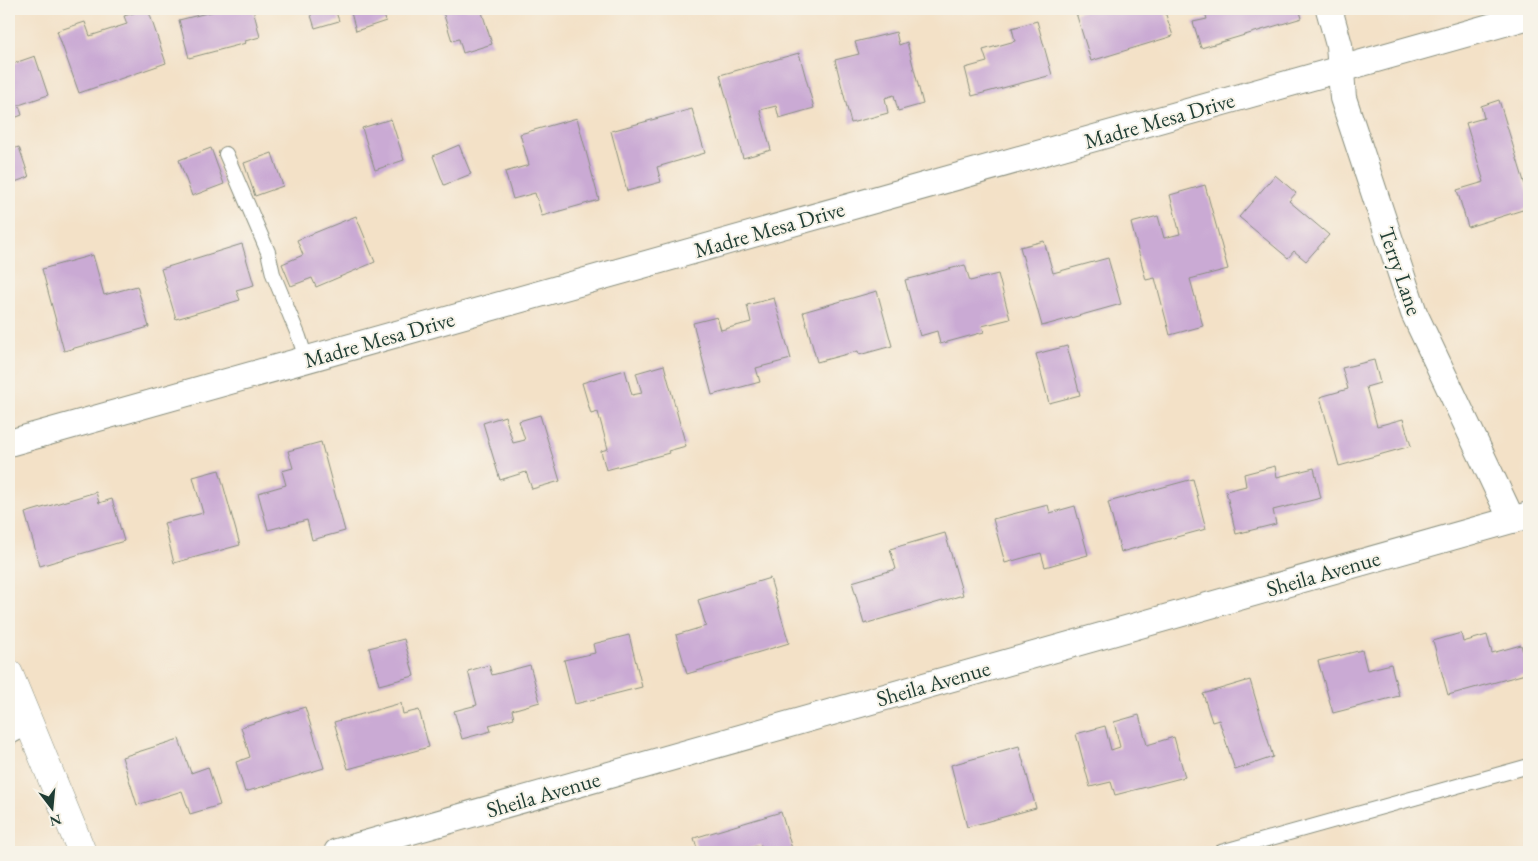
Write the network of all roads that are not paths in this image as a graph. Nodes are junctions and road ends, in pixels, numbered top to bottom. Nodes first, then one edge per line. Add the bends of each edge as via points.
1 (1329, 9) edge
2 (1529, 16) edge
3 (1340, 68) junction
4 (226, 154) dead end
5 (306, 359) junction
6 (9, 443) edge
7 (1521, 517) edge
8 (9, 674) edge
9 (18, 726) edge
10 (1529, 766) edge
11 (82, 852) edge
12 (337, 852) edge
13 (1221, 852) edge

1 - 3 street, Terry Lane via 1339,45
2 - 3 street, Madre Mesa Drive
3 - 5 street, Madre Mesa Drive
3 - 7 street, Terry Lane via 1343,98 1414,312
4 - 5 lane via 268,252 273,274
5 - 6 street, Madre Mesa Drive
7 - 12 street, Sheila Avenue
8 - 9 street
9 - 11 street
10 - 13 lane

